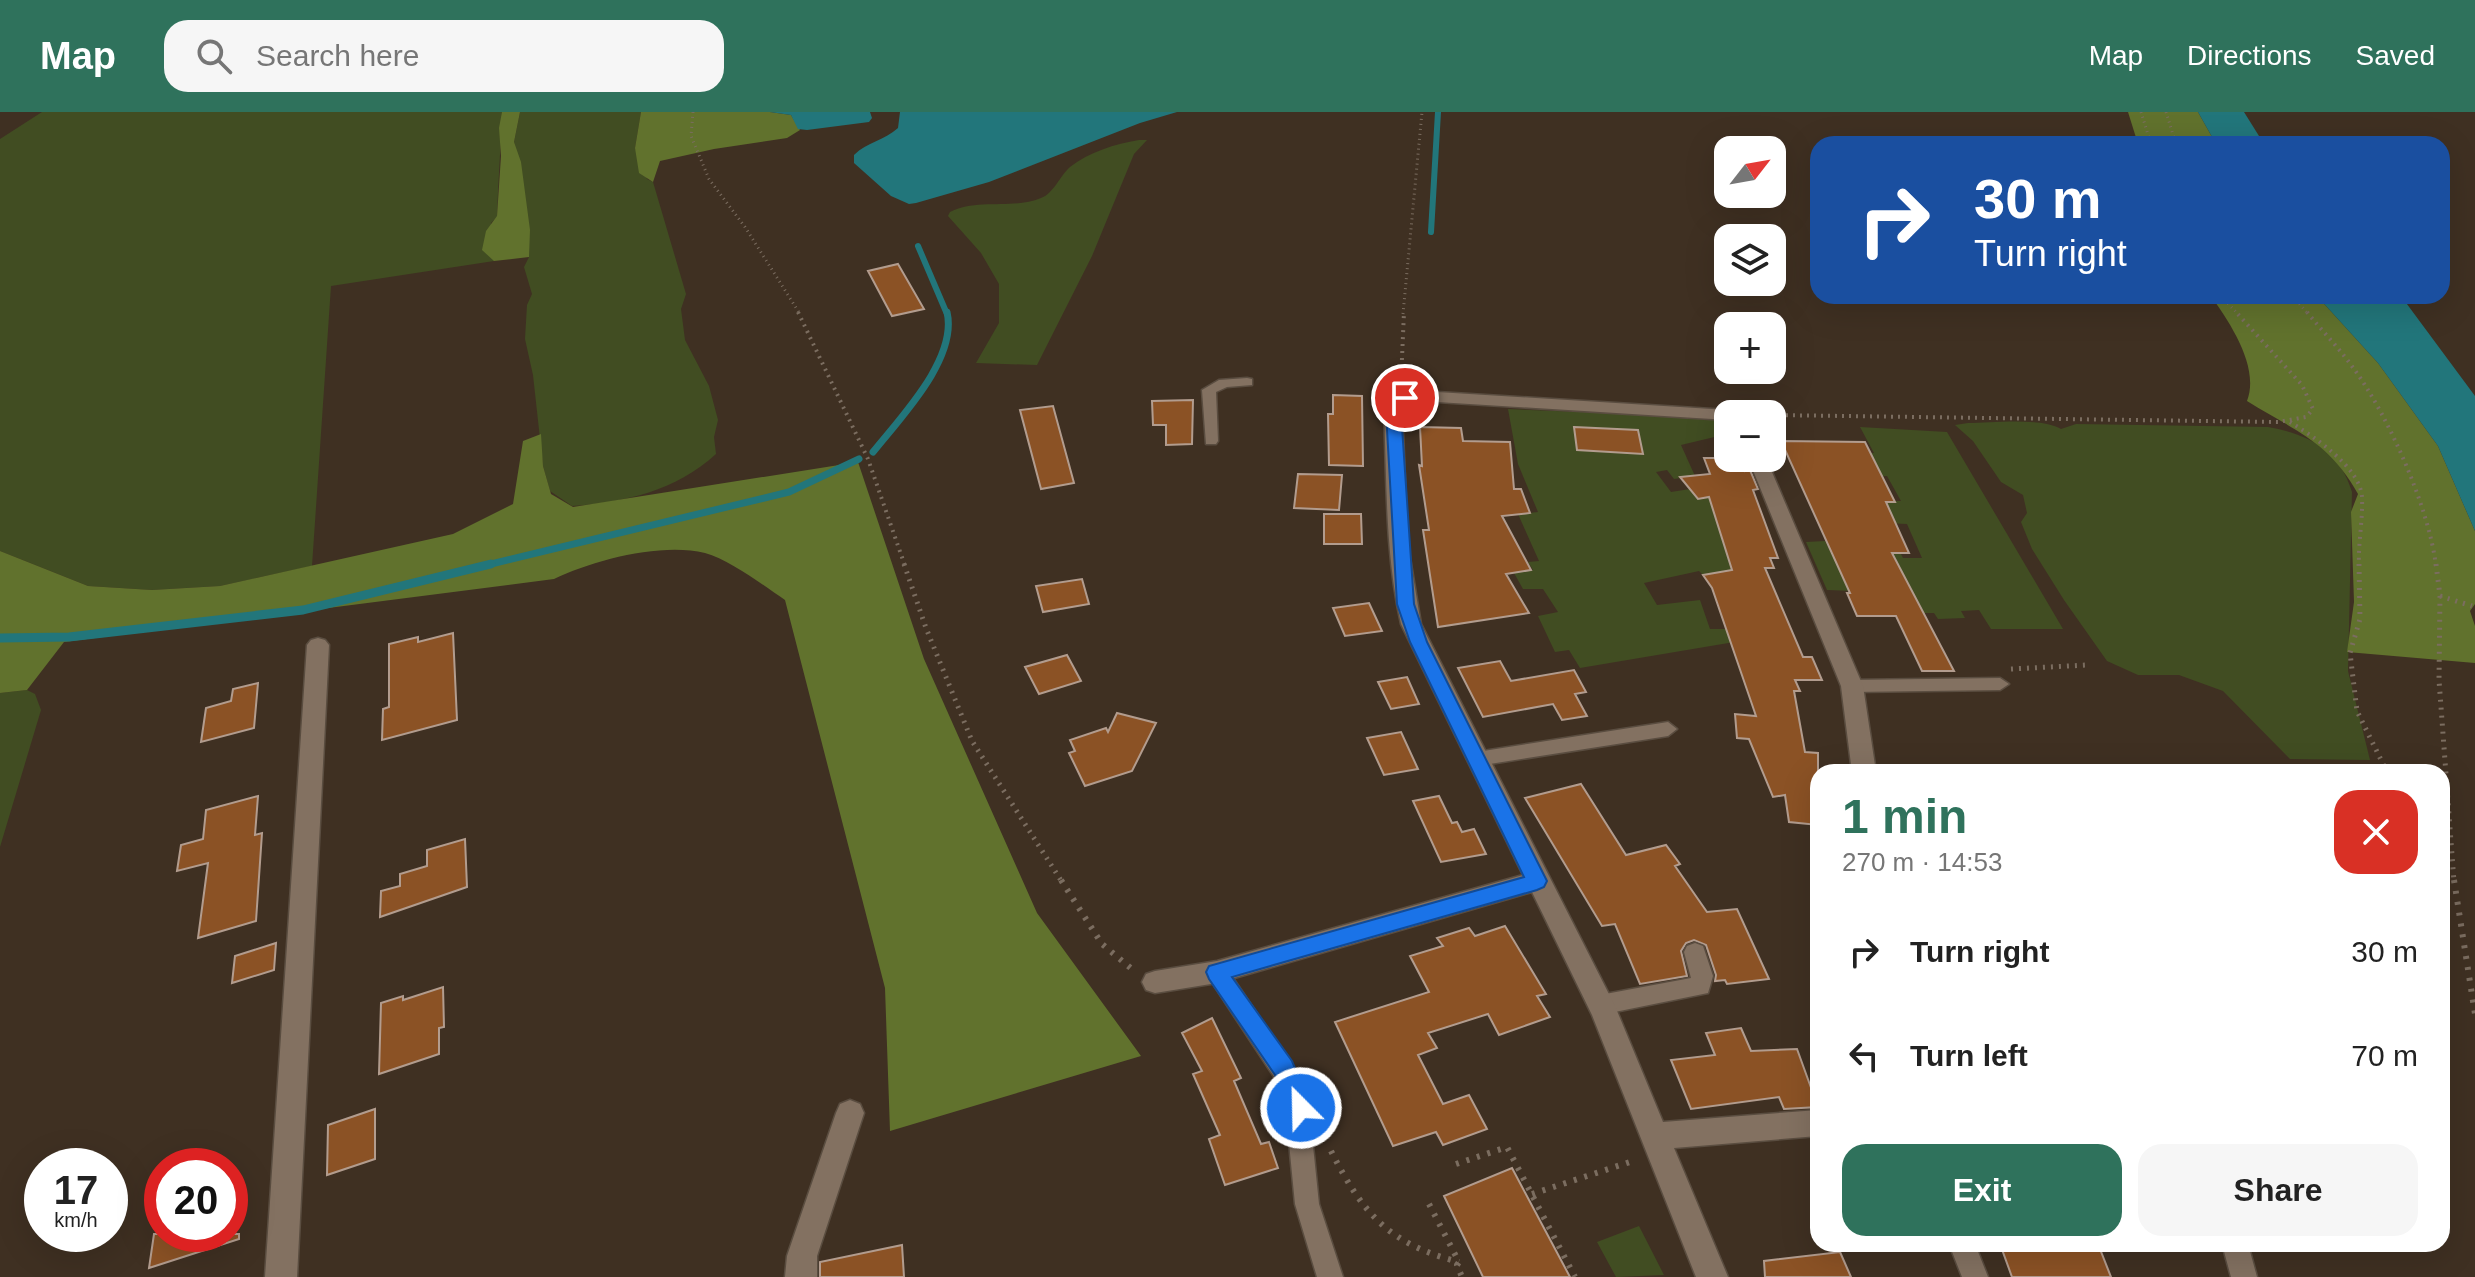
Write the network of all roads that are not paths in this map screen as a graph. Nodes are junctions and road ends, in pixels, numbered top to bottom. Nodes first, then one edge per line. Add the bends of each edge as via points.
1 (1247, 382) dead end
2 (1714, 414) edge
3 (1211, 441) dead end
4 (1763, 472) edge
5 (318, 645) dead end
6 (1994, 684) road end
7 (1852, 686) junction
8 (1668, 729) dead end
9 (1477, 759) junction
10 (1863, 764) edge
11 (1537, 881) junction
12 (1695, 952) dead end
13 (1217, 972) junction
14 (1155, 982) road end
15 (1600, 1005) junction
16 (850, 1113) dead end
17 (1810, 1124) edge
18 (1660, 1144) junction
19 (1965, 1252) edge
20 (2237, 1252) edge
21 (281, 1277) edge
22 (801, 1277) edge
23 (1330, 1277) edge
24 (1712, 1277) edge
25 (1975, 1277) edge
26 (2244, 1277) edge

1 - 3 lane via 1209,390
2 - 9 street via 1432,396 1399,401 1393,412 1406,604 1418,642
4 - 7 street
5 - 21 street
6 - 7 lane
7 - 10 street
8 - 9 lane
9 - 11 street
11 - 13 street
11 - 15 street
12 - 15 lane via 1700,986
13 - 14 street
13 - 23 lane via 1295,1088 1301,1108 1305,1195
15 - 18 street
16 - 22 street via 802,1256
17 - 18 street
18 - 24 street
19 - 25 lane
20 - 26 lane

